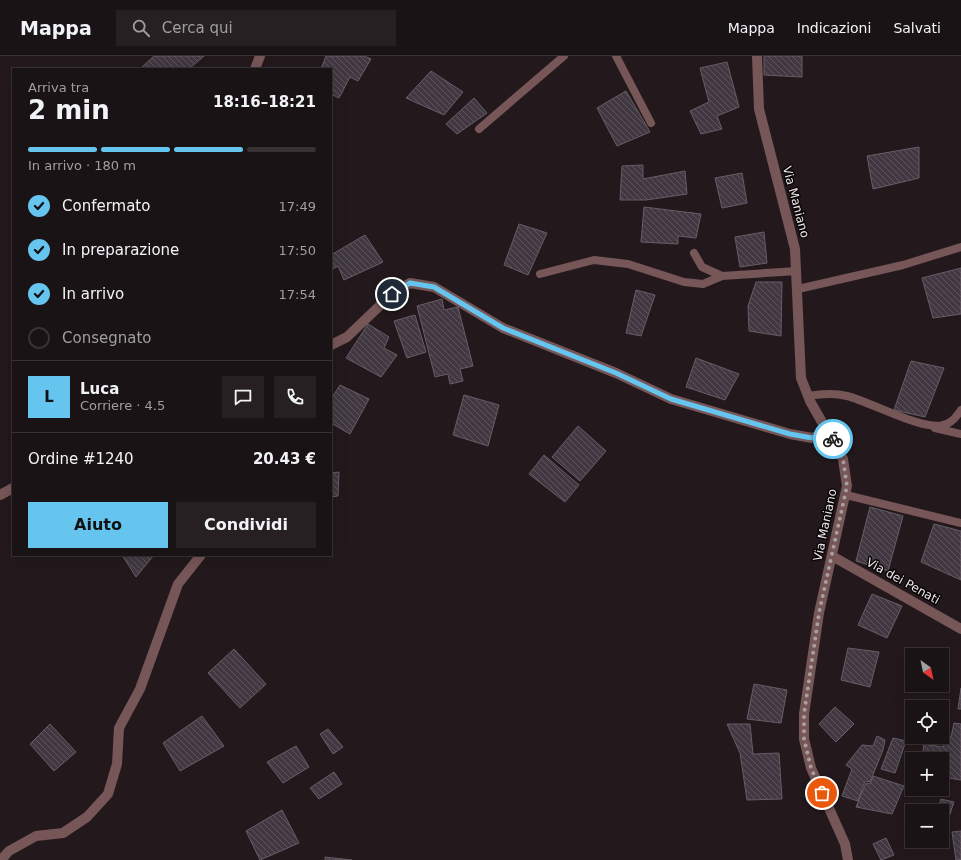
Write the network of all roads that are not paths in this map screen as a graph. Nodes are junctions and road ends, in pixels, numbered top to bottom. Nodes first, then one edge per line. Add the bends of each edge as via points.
1 (260, 56) edge
2 (564, 56) edge
3 (616, 56) edge
4 (757, 56) edge
5 (255, 68) edge
6 (651, 123) dead end
7 (479, 129) dead end
8 (961, 247) edge
9 (694, 253) dead end
10 (797, 271) junction
11 (540, 274) dead end
12 (722, 276) junction
13 (798, 289) junction
14 (332, 345) edge
15 (808, 396) junction
16 (961, 410) edge
17 (926, 426) junction
18 (829, 431) junction
19 (961, 434) edge
20 (12, 489) edge
21 (846, 494) junction
22 (0, 496) edge
23 (961, 523) edge
24 (200, 556) edge
25 (832, 556) junction
26 (961, 629) edge
27 (1, 860) edge
28 (848, 860) edge

1 - 5 street
2 - 7 lane
3 - 6 lane
4 - 10 street, Via Maniano via 759,109 795,249
8 - 13 lane via 903,265
9 - 12 lane via 702,267
10 - 12 lane
10 - 13 street, Via Maniano
11 - 12 lane via 594,260 628,264 684,282 703,284
13 - 15 street, Via Maniano via 801,378
14 - 18 street via 347,338 392,294 410,283 434,287 503,328 616,373 671,399 790,434 812,438
15 - 17 lane via 847,396
15 - 18 street, Via Maniano
16 - 17 lane via 955,419 943,426
17 - 19 lane
18 - 21 street, Via Maniano via 843,459
20 - 22 street
21 - 23 lane
21 - 25 street, Via Maniano
24 - 27 street via 178,584 140,689 119,728 117,764 108,794 87,817 63,833 36,836 9,851
25 - 26 street, Via dei Penati
25 - 28 street, Via Maniano via 819,613 804,714 804,739 811,768 845,844

